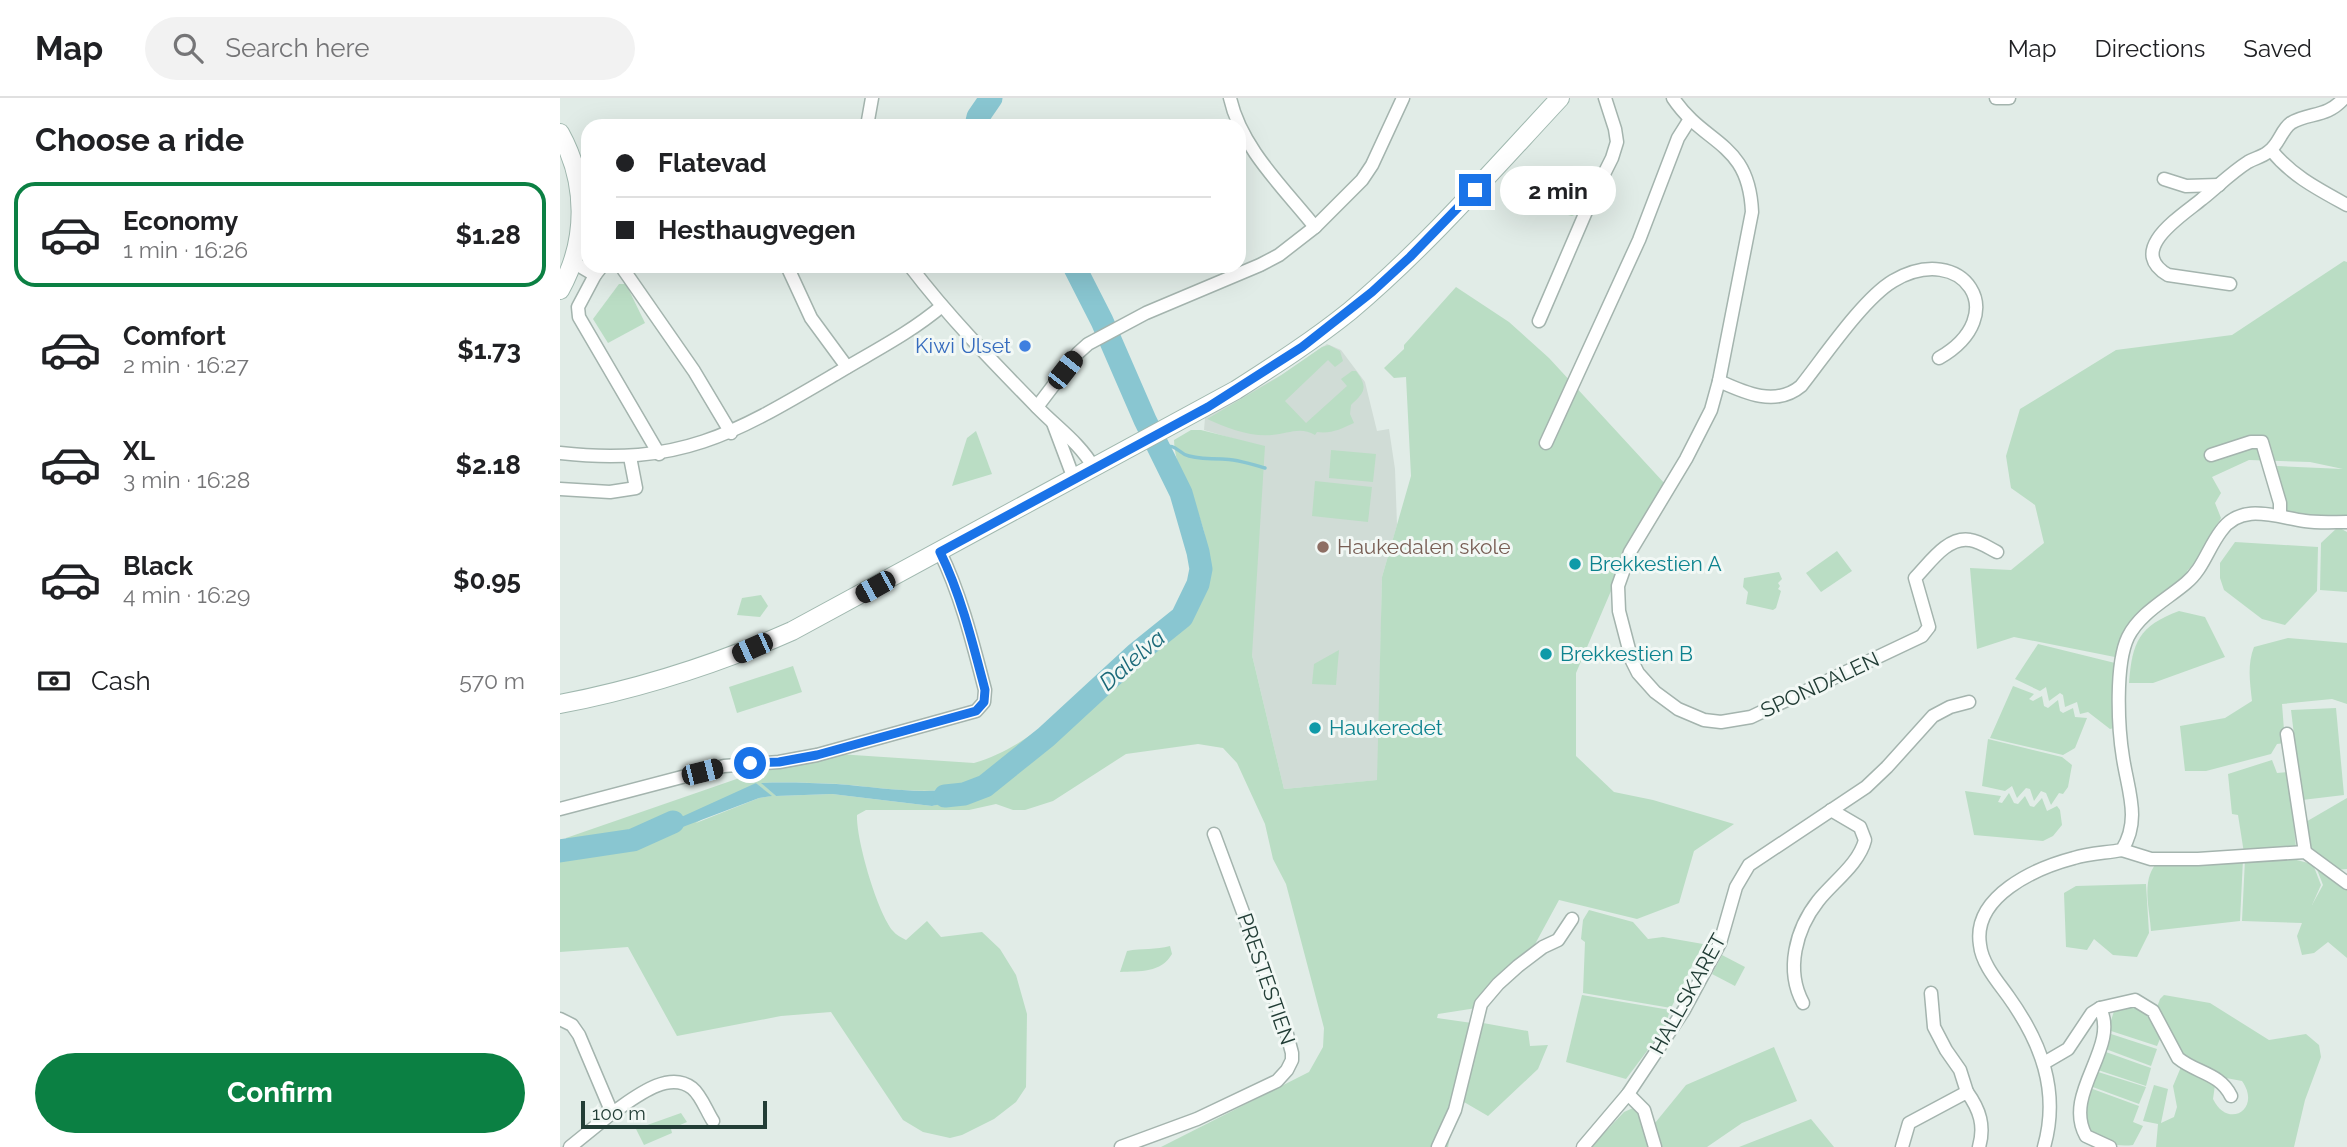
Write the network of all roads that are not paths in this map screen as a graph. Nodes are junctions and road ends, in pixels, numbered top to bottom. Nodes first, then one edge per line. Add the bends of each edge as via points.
1 (872, 98) edge
2 (1230, 98) edge
3 (1402, 98) edge
4 (1560, 98) edge
5 (1605, 98) edge
6 (1673, 98) edge
7 (1996, 98) edge
8 (2009, 98) edge
9 (2344, 98) edge
10 (868, 119) edge
11 (1237, 119) edge
12 (1690, 119) junction
13 (560, 133) edge
14 (1246, 138) edge
15 (2272, 150) junction
16 (2164, 180) dead end
17 (2219, 185) junction
18 (2347, 205) edge
19 (1315, 227) junction
20 (573, 262) junction
21 (581, 265) edge
22 (1246, 271) edge
23 (598, 273) edge
24 (626, 273) edge
25 (790, 273) edge
26 (916, 273) edge
27 (1242, 273) edge
28 (2230, 284) dead end
29 (560, 290) edge
30 (942, 306) junction
31 (1539, 321) dead end
32 (1939, 358) dead end
33 (847, 367) junction
34 (1719, 381) junction
35 (1037, 407) junction
36 (1053, 423) junction
37 (731, 433) junction
38 (1546, 443) dead end
39 (560, 453) edge
40 (659, 454) junction
41 (2211, 455) dead end
42 (630, 457) junction
43 (1094, 468) junction
44 (1074, 479) junction
45 (560, 489) edge
46 (2280, 515) junction
47 (2347, 522) edge
48 (940, 552) junction
49 (1997, 552) dead end
50 (1969, 702) dead end
51 (560, 704) edge
52 (2287, 734) dead end
53 (560, 810) edge
54 (1831, 810) junction
55 (1214, 834) dead end
56 (2122, 850) junction
57 (2305, 852) junction
58 (2347, 883) edge
59 (1572, 919) dead end
60 (1931, 993) dead end
61 (1803, 1003) dead end
62 (2100, 1008) junction
63 (560, 1019) edge
64 (2044, 1063) junction
65 (1967, 1093) junction
66 (1628, 1094) junction
67 (2231, 1096) dead end
68 (612, 1113) junction
69 (713, 1121) dead end
70 (570, 1147) edge
71 (1121, 1147) edge
72 (1438, 1147) edge
73 (1583, 1147) edge
74 (1655, 1147) edge
75 (1902, 1147) edge
76 (1979, 1147) edge
77 (2044, 1147) edge
78 (2109, 1147) edge

1 - 10 street
2 - 11 street
3 - 19 street via 1362,180
4 - 43 main road via 1410,257 1348,313 1273,367
5 - 31 street via 1617,142
6 - 12 street, SPONDALEN
7 - 8 street
9 - 15 street via 2327,112 2291,123
12 - 34 street, SPONDALEN via 1738,162 1751,198
12 - 38 street
13 - 20 main road via 580,190 581,219
14 - 19 street
15 - 17 street
15 - 18 street via 2300,179
16 - 17 street via 2186,186
17 - 28 street via 2162,232 2153,253 2157,267 2168,275
19 - 22 street via 1279,255
20 - 21 street
20 - 29 main road
23 - 40 street via 578,307 579,317
24 - 37 street
25 - 33 street via 811,318
26 - 30 street
27 - 35 street via 1097,339 1078,353
30 - 33 street
30 - 35 street
32 - 34 street via 1968,333 1977,315 1964,281 1948,270 1934,268 1906,274 1880,290 1790,394 1758,396
33 - 37 street
34 - 49 street, SPONDALEN via 1701,432 1630,552 1618,586 1619,611 1632,661 1645,682 1678,709 1721,722 1751,717 1922,636 1929,627 1915,578 1937,554 1960,541 1970,540
35 - 36 street
36 - 43 street via 1084,451
36 - 44 street
37 - 40 street
39 - 42 street
40 - 42 street
41 - 46 street via 2262,442
42 - 45 street via 636,488 610,492
43 - 44 main road
44 - 48 main road
46 - 47 street
46 - 56 street via 2257,513 2228,522 2196,574 2136,625 2128,638 2120,672 2120,733 2133,821
48 - 51 main road via 733,657 615,693
48 - 53 street via 985,690 984,702 976,711 817,755 724,766
50 - 54 street, HALLSKARET via 1933,716 1878,776
52 - 57 street
54 - 61 street via 1860,827 1864,840 1858,854 1810,912 1800,934 1794,978
54 - 66 street, HALLSKARET via 1744,871 1709,964
55 - 71 street, PRESTESTIEN via 1284,1023 1292,1060 1277,1082
56 - 57 street via 2151,859
56 - 64 street via 2047,867 2007,890 1983,918 1980,946 1985,962 2033,1035
57 - 58 street
59 - 72 street via 1558,940 1518,967 1481,1004 1455,1110
60 - 65 street via 1934,1027 1960,1070
62 - 64 street via 2085,1021 2067,1049
62 - 67 street via 2134,1000 2145,1004 2160,1021 2178,1058 2218,1079
62 - 78 street via 2105,1030 2079,1117 2086,1136
63 - 68 street via 579,1035
64 - 77 street via 2049,1114
65 - 75 street via 1909,1123
65 - 76 street via 1981,1117
66 - 73 street, HALLSKARET
66 - 74 street via 1644,1110
68 - 69 street via 661,1082 693,1089
68 - 70 street

